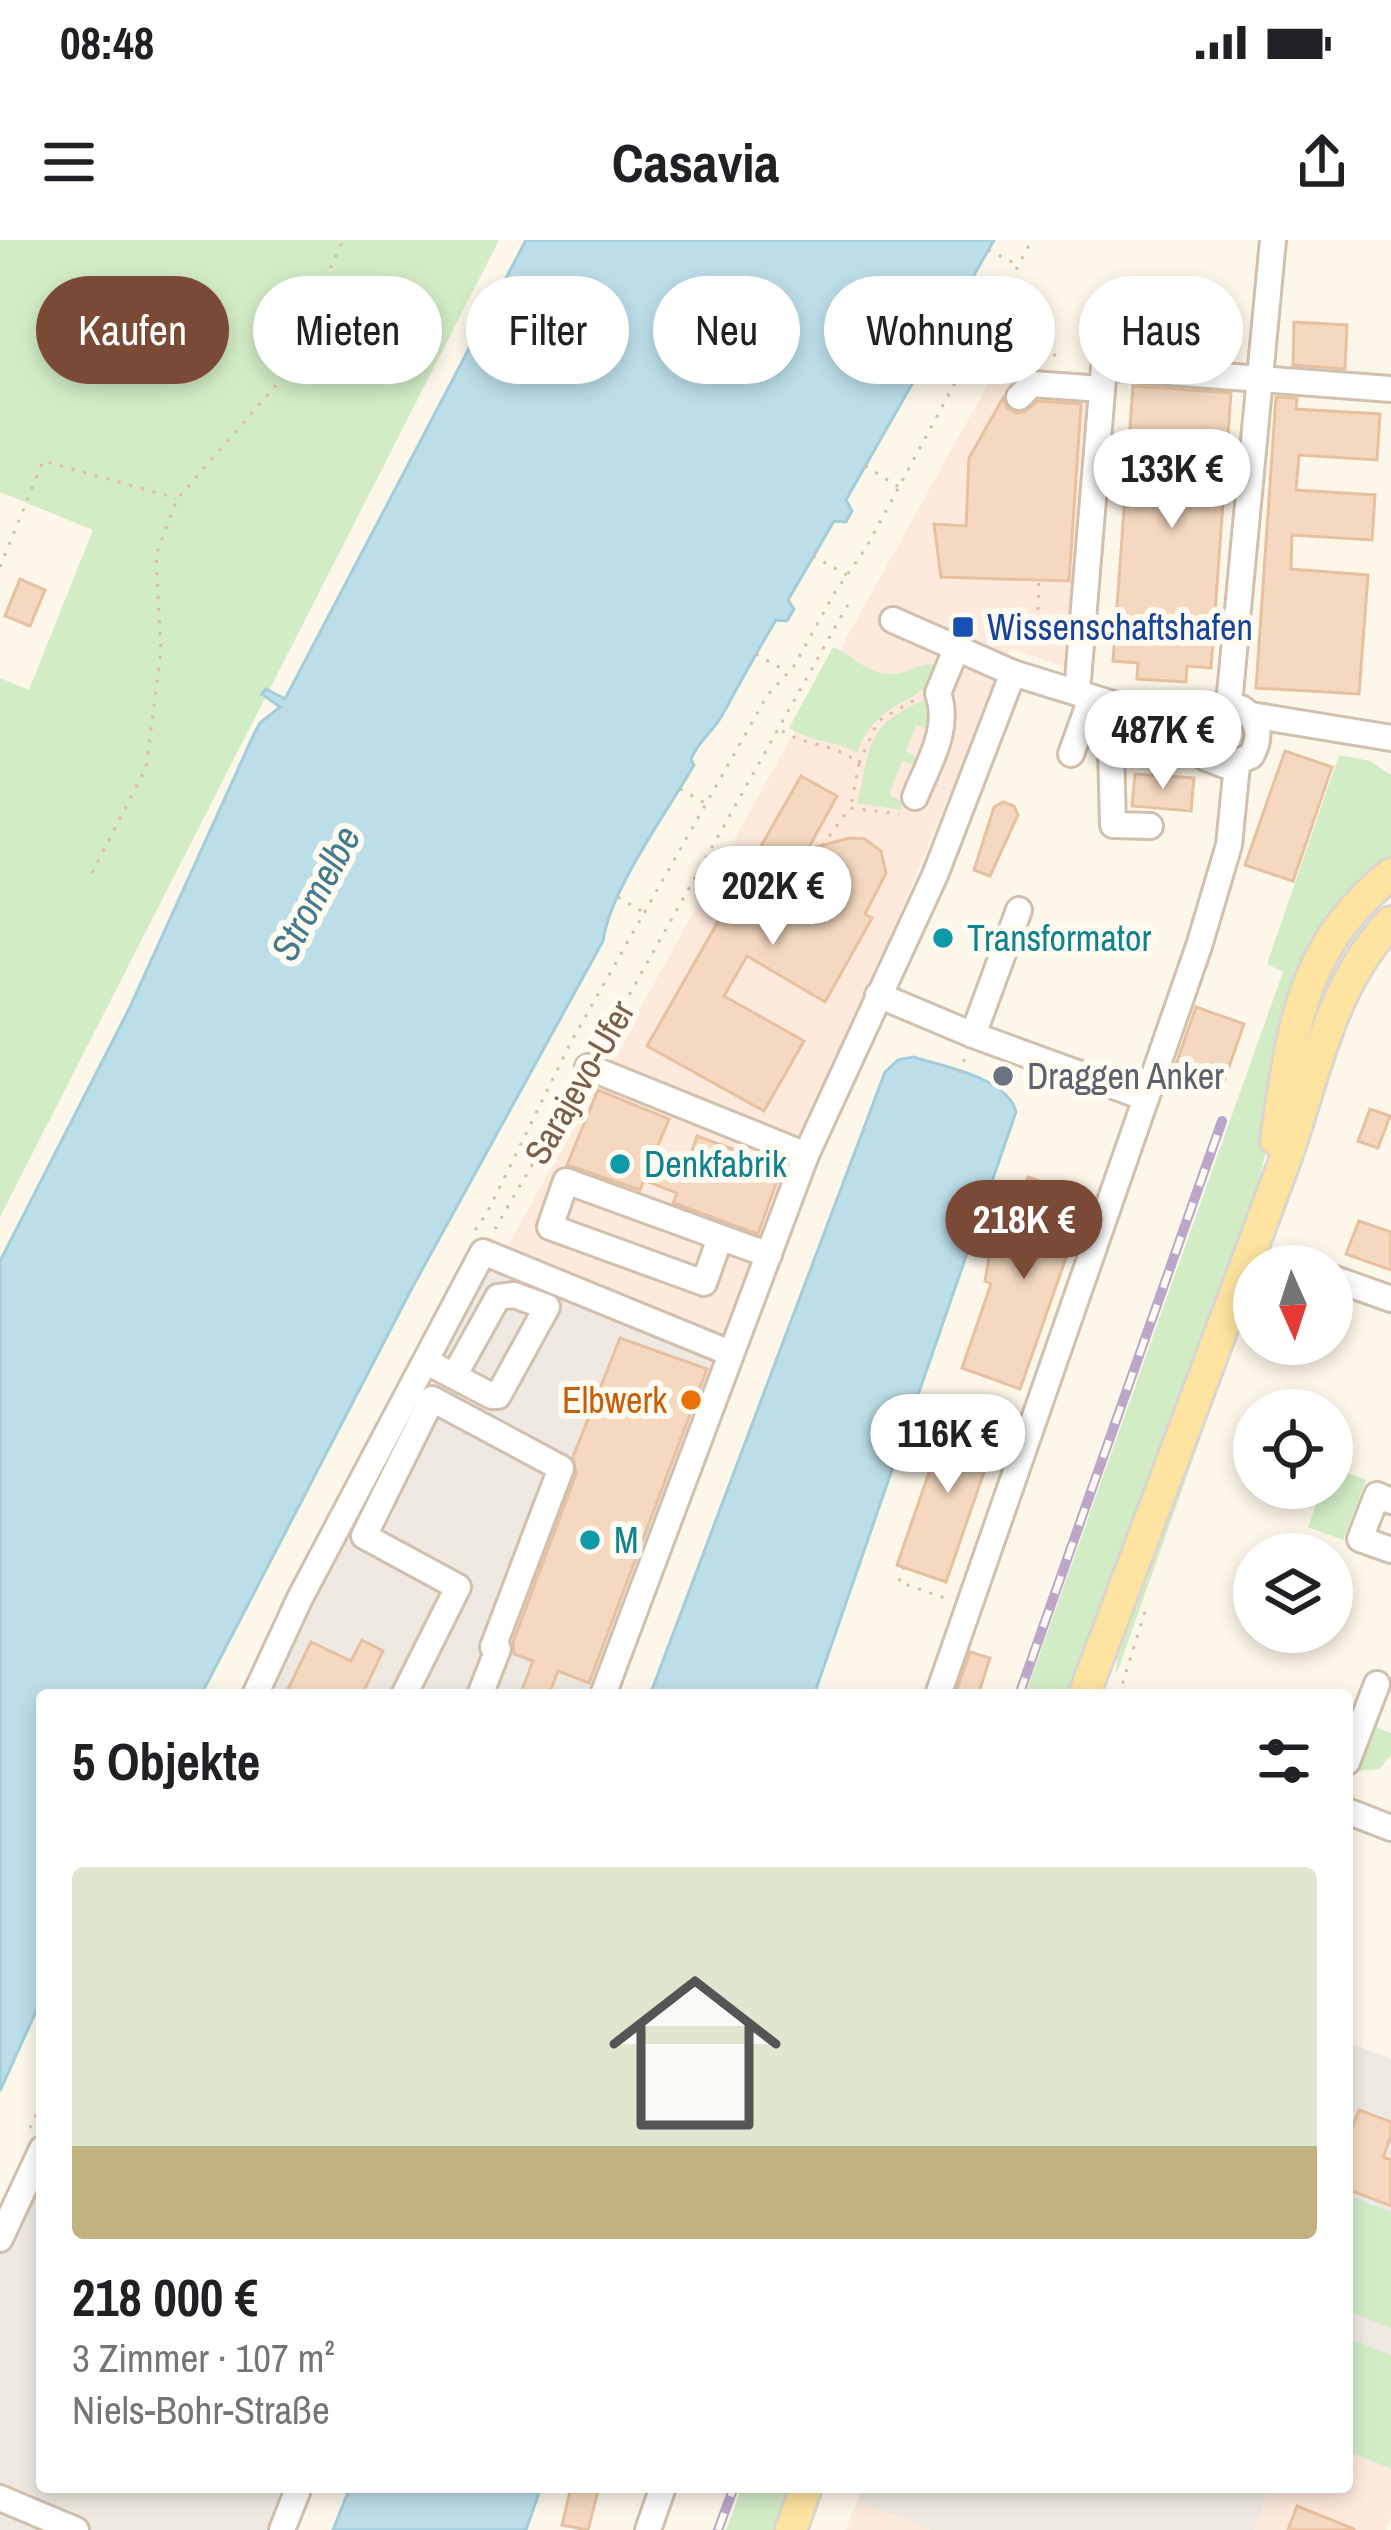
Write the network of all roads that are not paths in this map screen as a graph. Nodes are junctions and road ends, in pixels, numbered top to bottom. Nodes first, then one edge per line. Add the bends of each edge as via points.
1 (1273, 240) edge
2 (1257, 380) junction
3 (1102, 389) junction
4 (1391, 389) edge
5 (1019, 397) dead end
6 (892, 620) dead end
7 (957, 647) junction
8 (1012, 673) junction
9 (1092, 701) junction
10 (1213, 723) junction
11 (1321, 728) junction
12 (1391, 738) edge
13 (1257, 741) junction
14 (1071, 754) dead end
15 (1227, 765) junction
16 (911, 807) road end
17 (1150, 826) dead end
18 (1391, 874) edge
19 (1019, 910) dead end
20 (1391, 922) edge
21 (878, 994) junction
22 (974, 1035) junction
23 (588, 1067) road end
24 (1146, 1098) junction
25 (806, 1155) junction
26 (1260, 1222) junction
27 (720, 1238) junction
28 (769, 1255) junction
29 (1353, 1285) edge
30 (1391, 1299) edge
31 (730, 1353) junction
32 (427, 1362) junction
33 (454, 1376) dead end
34 (1391, 1501) edge
35 (1391, 1550) edge
36 (1377, 1684) dead end
37 (258, 1689) edge
38 (407, 1689) edge
39 (482, 1689) edge
40 (605, 1689) edge
41 (940, 1689) edge
42 (1086, 1689) edge
43 (1353, 1746) edge
44 (1353, 1813) edge
45 (1391, 1828) edge
46 (36, 2163) edge
47 (0, 2239) edge
48 (297, 2493) edge
49 (661, 2493) edge
50 (804, 2493) edge
51 (0, 2498) edge
52 (25, 2520) edge
53 (76, 2530) edge
54 (282, 2530) edge
55 (648, 2530) edge
56 (791, 2530) edge

1 - 2 street
2 - 3 street via 1104,367
2 - 4 street
2 - 10 street
3 - 5 street via 1029,384
3 - 9 street
6 - 7 street
7 - 8 street
7 - 16 street via 938,693 942,729
8 - 9 street
8 - 21 street via 935,875
9 - 10 street
9 - 14 street
9 - 17 street via 1111,748 1113,825
10 - 11 street
10 - 13 street via 1257,727
10 - 15 street via 1202,754
11 - 12 street
11 - 13 street
13 - 15 street via 1250,756
15 - 24 street via 1232,831
18 - 26 main road via 1348,915 1306,983
19 - 22 street
20 - 26 main road via 1338,1004
21 - 22 street
21 - 25 street
22 - 24 street
23 - 25 street
24 - 41 street
25 - 28 street
26 - 42 main road
27 - 27 street via 566,1181 550,1227 704,1283
27 - 28 street
28 - 31 street
29 - 30 street
31 - 32 street via 477,1244
31 - 40 street
32 - 33 street
32 - 37 street
34 - 35 street via 1377,1496 1360,1539
36 - 43 street
38 - 39 street via 458,1587 364,1536 432,1399 562,1468
44 - 45 street
46 - 47 street
48 - 54 street
49 - 55 street
50 - 56 main road
51 - 52 street
52 - 53 street

